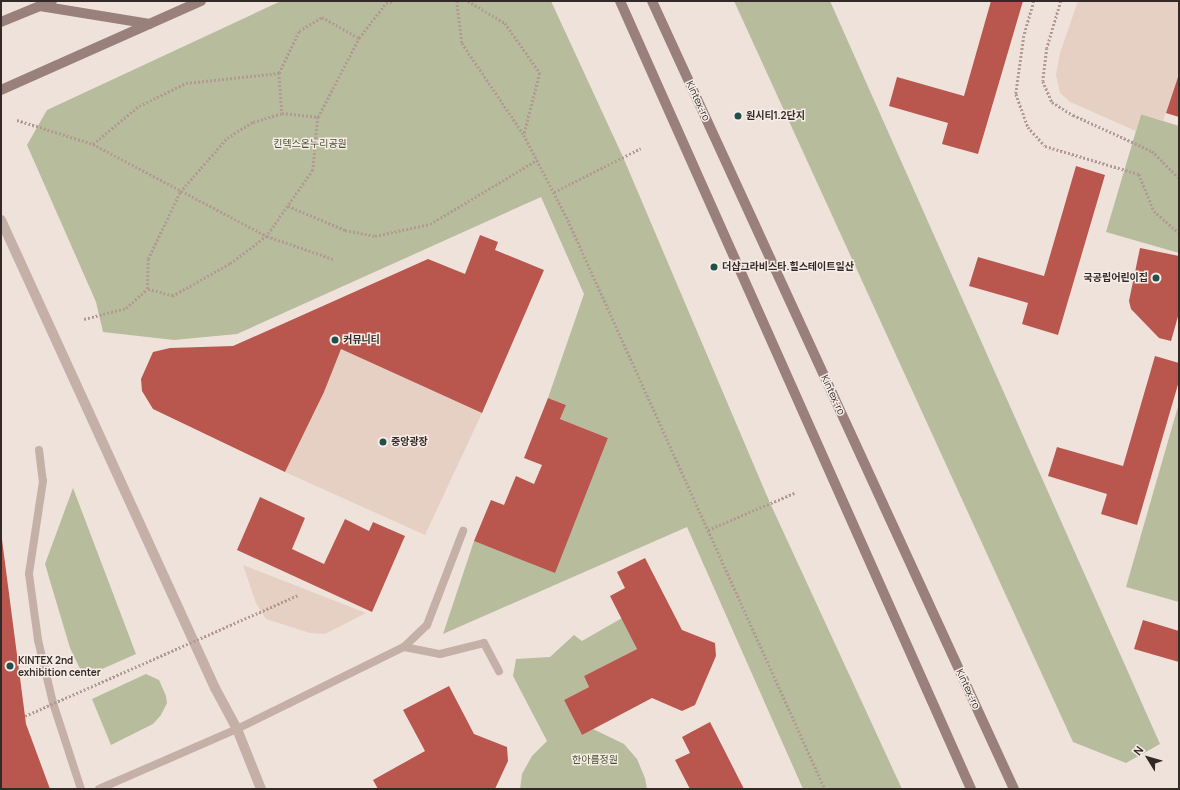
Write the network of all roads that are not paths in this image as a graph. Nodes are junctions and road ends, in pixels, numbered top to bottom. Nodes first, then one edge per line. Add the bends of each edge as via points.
1 (52, 1) edge
2 (56, 1) edge
3 (201, 1) edge
4 (620, 1) edge
5 (652, 1) edge
6 (40, 6) junction
7 (1, 22) edge
8 (150, 24) junction
9 (1, 90) edge
10 (1, 220) edge
11 (39, 450) dead end
12 (463, 531) dead end
13 (404, 647) junction
14 (499, 672) dead end
15 (237, 729) junction
16 (81, 789) edge
17 (99, 789) edge
18 (261, 789) edge
19 (971, 789) edge
20 (1014, 789) edge

1 - 6 main road
2 - 6 main road
3 - 8 main road
4 - 19 main road
5 - 20 main road, Kintex-ro
6 - 7 main road
6 - 8 main road
8 - 9 main road
10 - 15 street via 215,688
11 - 16 lane via 43,481 29,574 38,640 53,703
12 - 13 lane via 426,625
13 - 14 lane via 440,654 484,643
13 - 15 lane
15 - 17 lane
15 - 18 street

